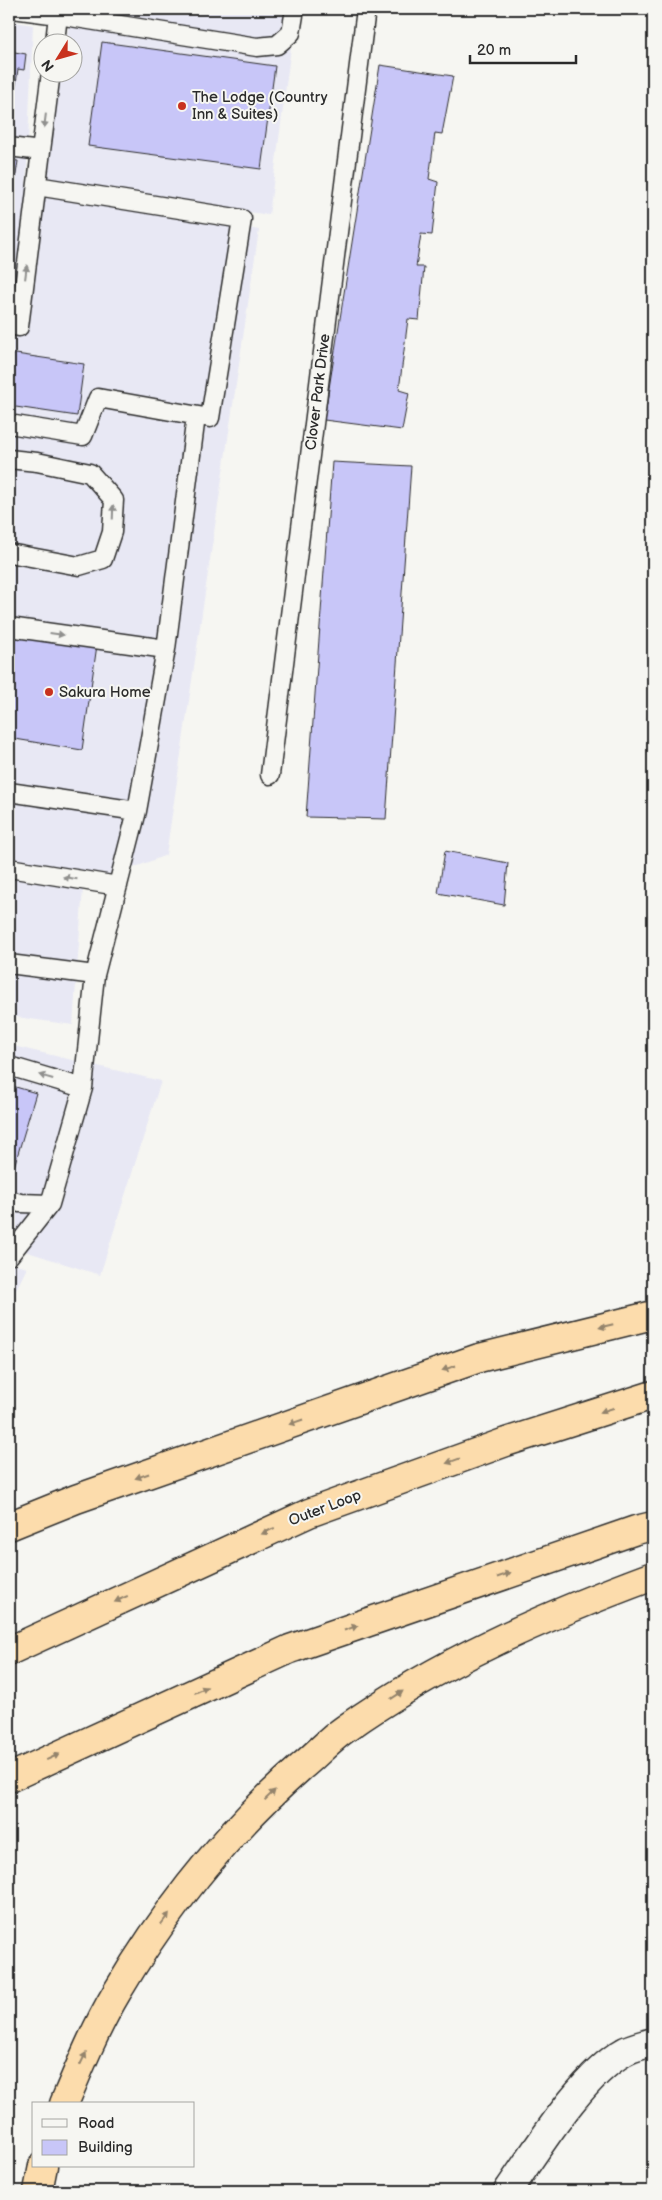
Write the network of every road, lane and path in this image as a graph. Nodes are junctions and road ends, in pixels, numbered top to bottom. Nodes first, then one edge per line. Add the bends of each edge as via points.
1 (13, 9) edge
2 (294, 9) edge
3 (366, 9) edge
4 (58, 15) junction
5 (56, 32) edge
6 (50, 82) edge
7 (9, 147) edge
8 (42, 151) junction
9 (37, 186) junction
10 (9, 325) edge
11 (196, 416) junction
12 (9, 424) edge
13 (9, 459) edge
14 (9, 553) edge
15 (9, 627) edge
16 (166, 649) junction
17 (270, 776) dead end
18 (9, 792) edge
19 (137, 812) junction
20 (9, 868) edge
21 (118, 886) junction
22 (9, 964) edge
23 (95, 976) junction
24 (9, 1066) edge
25 (83, 1088) junction
26 (9, 1200) edge
27 (50, 1204) junction
28 (9, 1256) edge
29 (653, 1315) edge
30 (653, 1395) edge
31 (9, 1526) edge
32 (653, 1526) edge
33 (653, 1576) edge
34 (9, 1651) edge
35 (9, 1778) edge
36 (653, 2042) edge
37 (65, 2102) edge
38 (43, 2168) edge
39 (38, 2191) edge
40 (508, 2191) edge

1 - 4 lane
2 - 4 lane via 291,33 277,45 257,47
3 - 17 lane, Clover Park Drive
4 - 5 lane
6 -> 8 lane
7 - 8 lane
8 - 9 lane
10 -> 9 lane via 19,327
9 - 11 lane via 242,219 210,418
11 - 12 lane via 98,398 83,436
11 - 16 lane
14 -> 13 lane via 80,566 103,559 112,532 114,500 90,473
15 -> 16 lane
16 - 19 lane
18 - 19 lane
19 - 21 lane
21 -> 20 lane
21 - 23 lane
22 - 23 lane
23 - 25 lane
25 -> 24 lane
25 - 27 lane
26 - 27 lane
27 - 28 lane
29 -> 31 highway via 479,1358 76,1499
30 -> 34 highway, Outer Loop via 506,1442 309,1513
35 -> 32 highway via 290,1650
37 -> 33 highway via 116,1993 157,1930 204,1866 269,1795 343,1730 404,1690 486,1644 586,1600
36 - 40 street via 624,2052 594,2076 572,2101
38 - 39 highway

